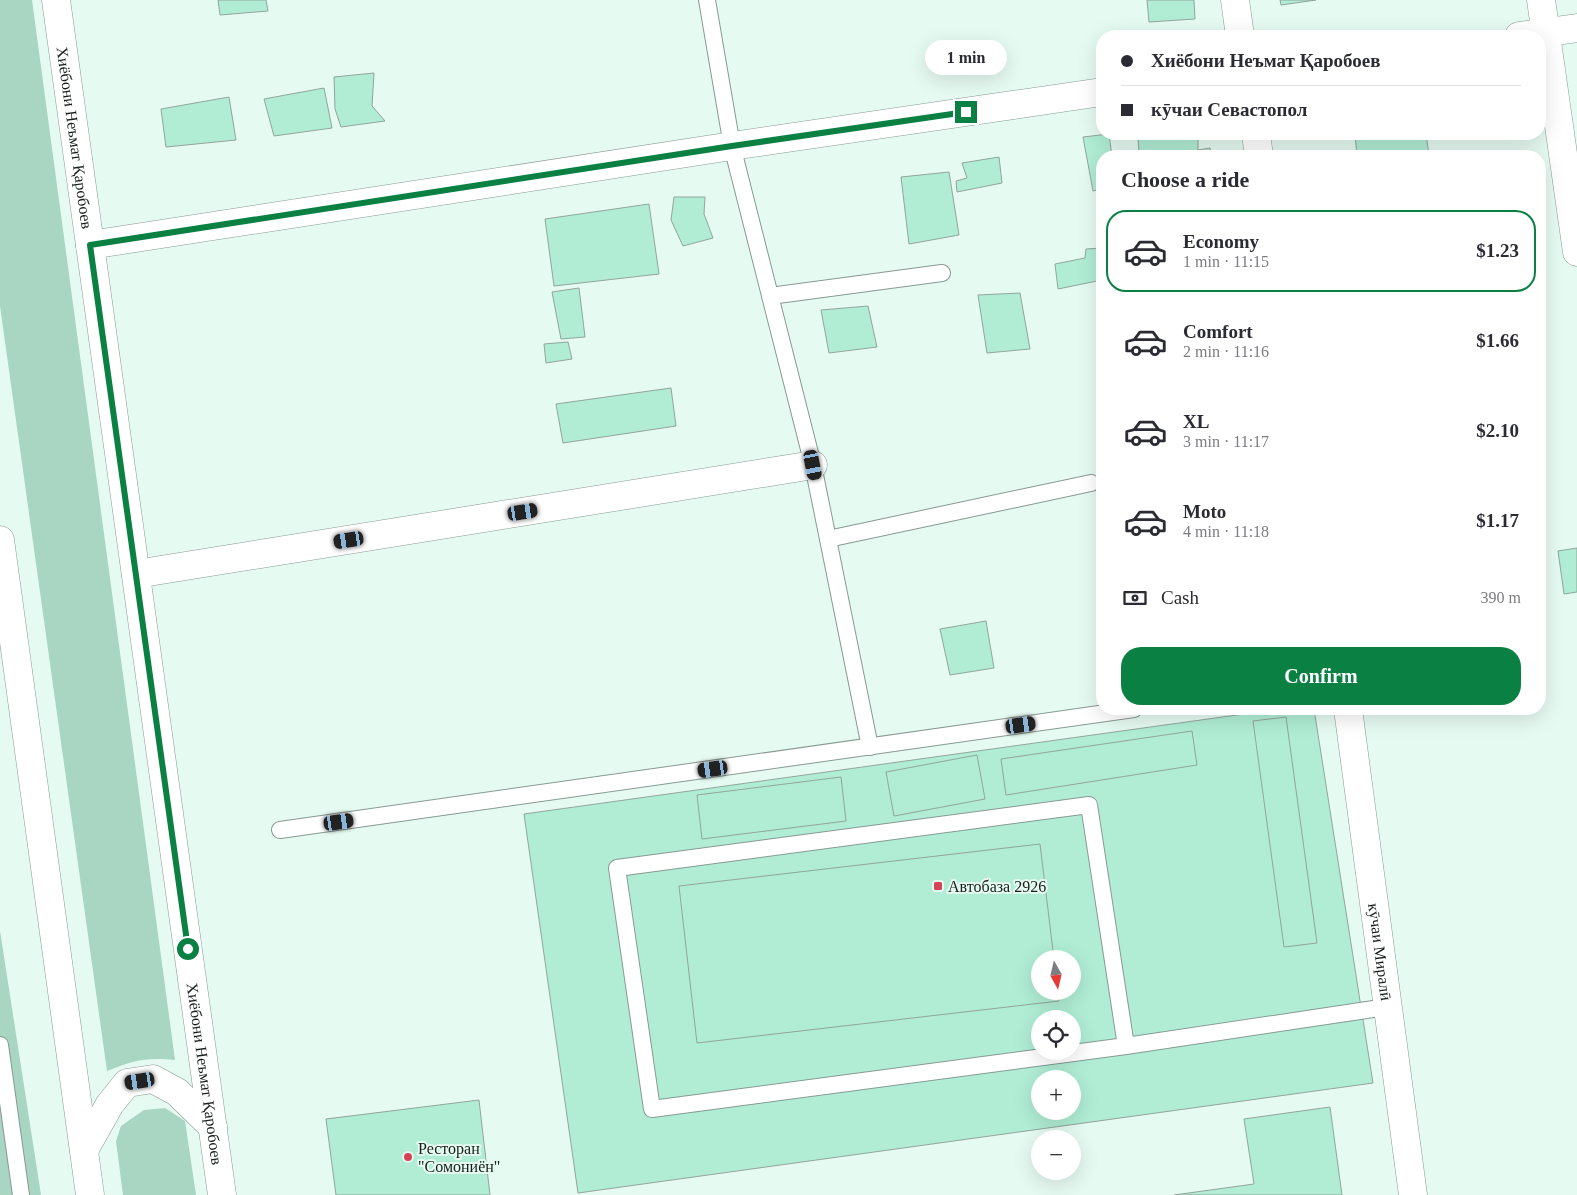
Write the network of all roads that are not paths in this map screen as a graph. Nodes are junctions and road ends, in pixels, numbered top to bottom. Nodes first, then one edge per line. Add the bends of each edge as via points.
1 (56, 0) edge
2 (707, 0) edge
3 (1235, 0) edge
4 (1541, 0) edge
5 (1577, 28) edge
6 (1239, 30) edge
7 (1546, 30) edge
8 (1546, 33) joint
9 (1096, 93) edge
10 (732, 146) junction
11 (90, 245) junction
12 (1577, 252) edge
13 (942, 273) dead end
14 (770, 296) junction
15 (813, 465) junction
16 (1091, 483) dead end
17 (828, 539) junction
18 (0, 540) edge
19 (136, 574) junction
20 (5, 618) edge
21 (1096, 714) edge
22 (1349, 715) edge
23 (870, 746) junction
24 (280, 830) dead end
25 (1387, 1007) junction
26 (0, 1045) edge
27 (1126, 1046) junction
28 (213, 1126) junction
29 (84, 1150) junction
30 (21, 1195) edge
31 (90, 1195) edge
32 (222, 1195) edge
33 (1413, 1195) edge

1 - 11 main road, Хиёбони Неъмат Қаробоев
2 - 10 lane
3 - 6 main road
4 - 7 main road
5 - 8 main road
8 - 12 main road
9 - 10 main road
10 - 11 main road
10 - 14 lane
11 - 19 main road, Хиёбони Неъмат Қаробоев
13 - 14 lane
14 - 15 lane
15 - 17 lane
15 - 19 main road
16 - 17 lane
17 - 23 lane
18 - 20 main road
19 - 28 main road, Хиёбони Неъмат Қаробоев
20 - 29 main road
21 - 23 lane
22 - 25 main road, кӯчаи Миралӣ
23 - 24 lane
25 - 27 lane
25 - 33 main road, кӯчаи Миралӣ
26 - 30 lane
27 - 27 lane via 652,1109 617,868 1089,806
28 - 29 main road via 177,1092 153,1079 127,1083 110,1104
28 - 32 main road, Хиёбони Неъмат Қаробоев
29 - 31 main road

